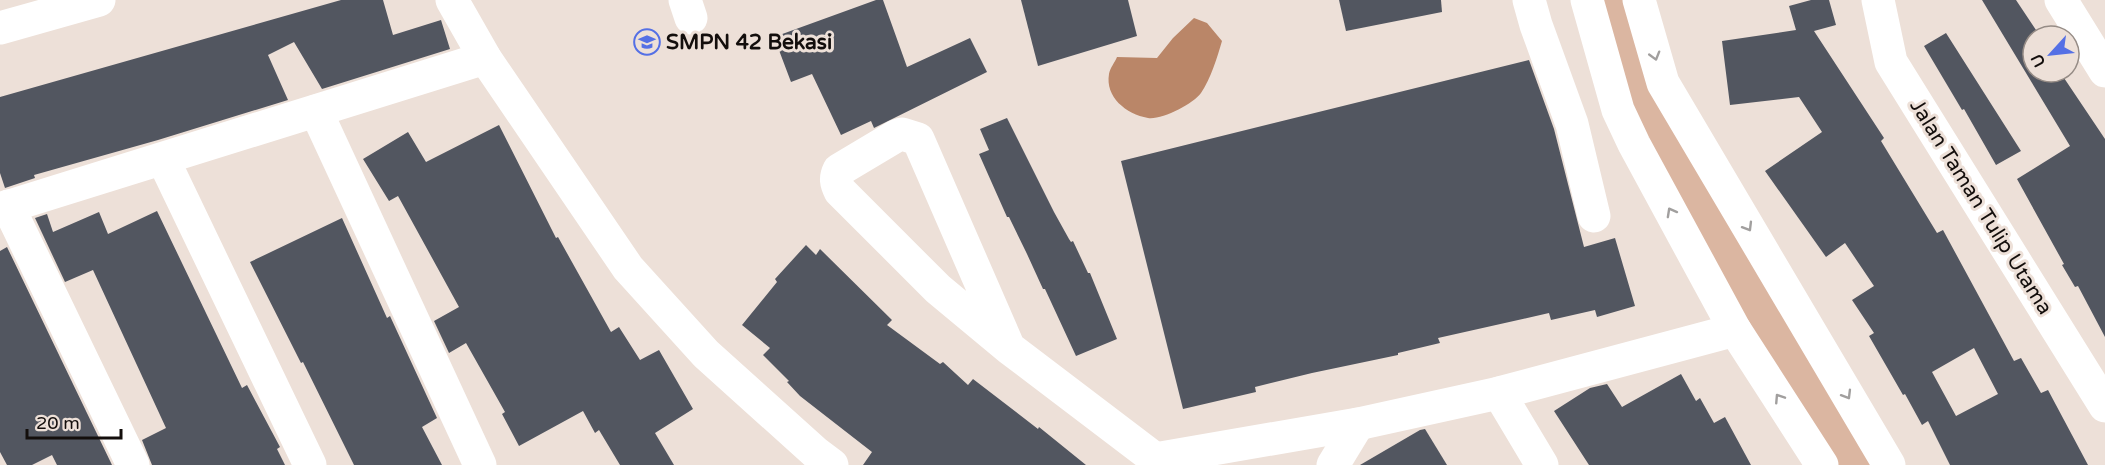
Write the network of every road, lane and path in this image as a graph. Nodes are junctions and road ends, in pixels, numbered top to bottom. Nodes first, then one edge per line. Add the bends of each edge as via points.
1 (99, 0) edge
2 (452, 0) edge
3 (1529, 0) edge
4 (1587, 0) edge
5 (1639, 0) edge
6 (1878, 0) edge
7 (2061, 0) edge
8 (0, 28) edge
9 (485, 58) junction
10 (2105, 71) edge
11 (316, 111) junction
12 (164, 159) junction
13 (4, 207) edge
14 (1594, 216) dead end
15 (1735, 330) junction
16 (1009, 348) junction
17 (1499, 393) junction
18 (2105, 406) edge
19 (1358, 424) junction
20 (818, 461) edge
21 (1159, 462) edge
22 (133, 465) edge
23 (310, 465) edge
24 (480, 465) edge
25 (1333, 465) edge
26 (1542, 465) edge
27 (1822, 465) edge
28 (1889, 465) edge

1 - 8 street
2 - 9 street
3 - 14 street via 1572,124
15 -> 4 street via 1618,110
5 -> 28 street via 1663,83
6 - 18 street, Jalan Taman Tulip Utama via 1891,62
7 - 10 street
9 - 11 street
9 - 20 street via 628,268 706,354
11 - 12 street
11 - 24 street
12 - 13 street
12 - 23 street
13 - 22 street
15 - 17 street
27 -> 15 street
16 - 16 street via 938,289 840,191 836,184 839,170 896,136 918,139
16 - 21 street
17 - 19 street
17 - 26 street
19 - 21 street
19 - 25 street

